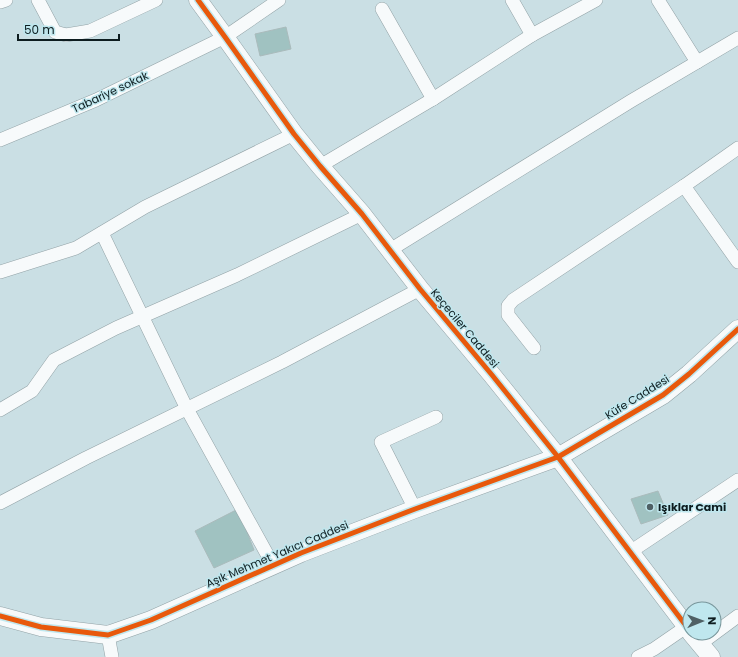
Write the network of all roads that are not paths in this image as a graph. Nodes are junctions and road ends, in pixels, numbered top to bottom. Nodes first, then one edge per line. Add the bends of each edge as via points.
1 (6, 0) edge
2 (38, 0) edge
3 (156, 0) edge
4 (198, 0) edge
5 (279, 0) edge
6 (512, 0) edge
7 (596, 0) edge
8 (658, 0) edge
9 (0, 2) edge
10 (382, 10) dead end
11 (532, 35) junction
12 (225, 37) junction
13 (738, 38) edge
14 (697, 62) junction
15 (433, 99) junction
16 (294, 134) junction
17 (0, 140) edge
18 (738, 148) edge
19 (320, 166) junction
20 (684, 186) junction
21 (362, 214) junction
22 (102, 233) junction
23 (390, 250) junction
24 (738, 262) edge
25 (0, 272) edge
26 (420, 289) junction
27 (142, 317) junction
28 (738, 329) edge
29 (534, 348) dead end
30 (187, 408) junction
31 (0, 410) edge
32 (436, 417) dead end
33 (558, 457) junction
34 (738, 480) edge
35 (0, 503) edge
36 (415, 509) junction
37 (630, 552) junction
38 (273, 565) junction
39 (0, 616) edge
40 (738, 616) edge
41 (682, 620) edge
42 (722, 624) edge
43 (108, 635) junction
44 (685, 641) edge
45 (112, 657) edge
46 (638, 657) edge

1 - 9 street
2 - 3 street via 55,32 66,35 90,31
4 - 12 street, Keçeciler Caddesi
5 - 12 street, Tabariye sokak
6 - 11 street
7 - 11 street
8 - 14 street
10 - 15 street
11 - 15 street
12 - 16 street, Keçeciler Caddesi
12 - 17 street, Tabariye sokak via 96,100
13 - 14 street
14 - 23 street
15 - 19 street
16 - 19 street, Keçeciler Caddesi
16 - 22 street via 145,207
18 - 20 street
19 - 21 street, Keçeciler Caddesi
20 - 24 street
20 - 29 street via 513,300 508,306 508,315
21 - 23 street, Keçeciler Caddesi
21 - 27 street via 237,275
22 - 25 street via 76,248
22 - 27 street
23 - 26 street, Keçeciler Caddesi
26 - 30 street via 282,362
26 - 33 street, Keçeciler Caddesi
27 - 30 street
27 - 31 street via 54,360 32,391
28 - 33 street, Küfe Caddesi via 663,395
30 - 35 street
30 - 38 street
32 - 36 street via 381,442
33 - 36 street, Aşık Mehmet Yakıcı Caddesi
33 - 37 street, Keçeciler Caddesi
34 - 37 street
36 - 38 street, Aşık Mehmet Yakıcı Caddesi
37 - 41 street, Keçeciler Caddesi
38 - 43 street, Aşık Mehmet Yakıcı Caddesi via 151,620
39 - 43 street, Aşık Mehmet Yakıcı Caddesi via 41,627
40 - 42 street
43 - 45 street
44 - 46 street via 654,649

